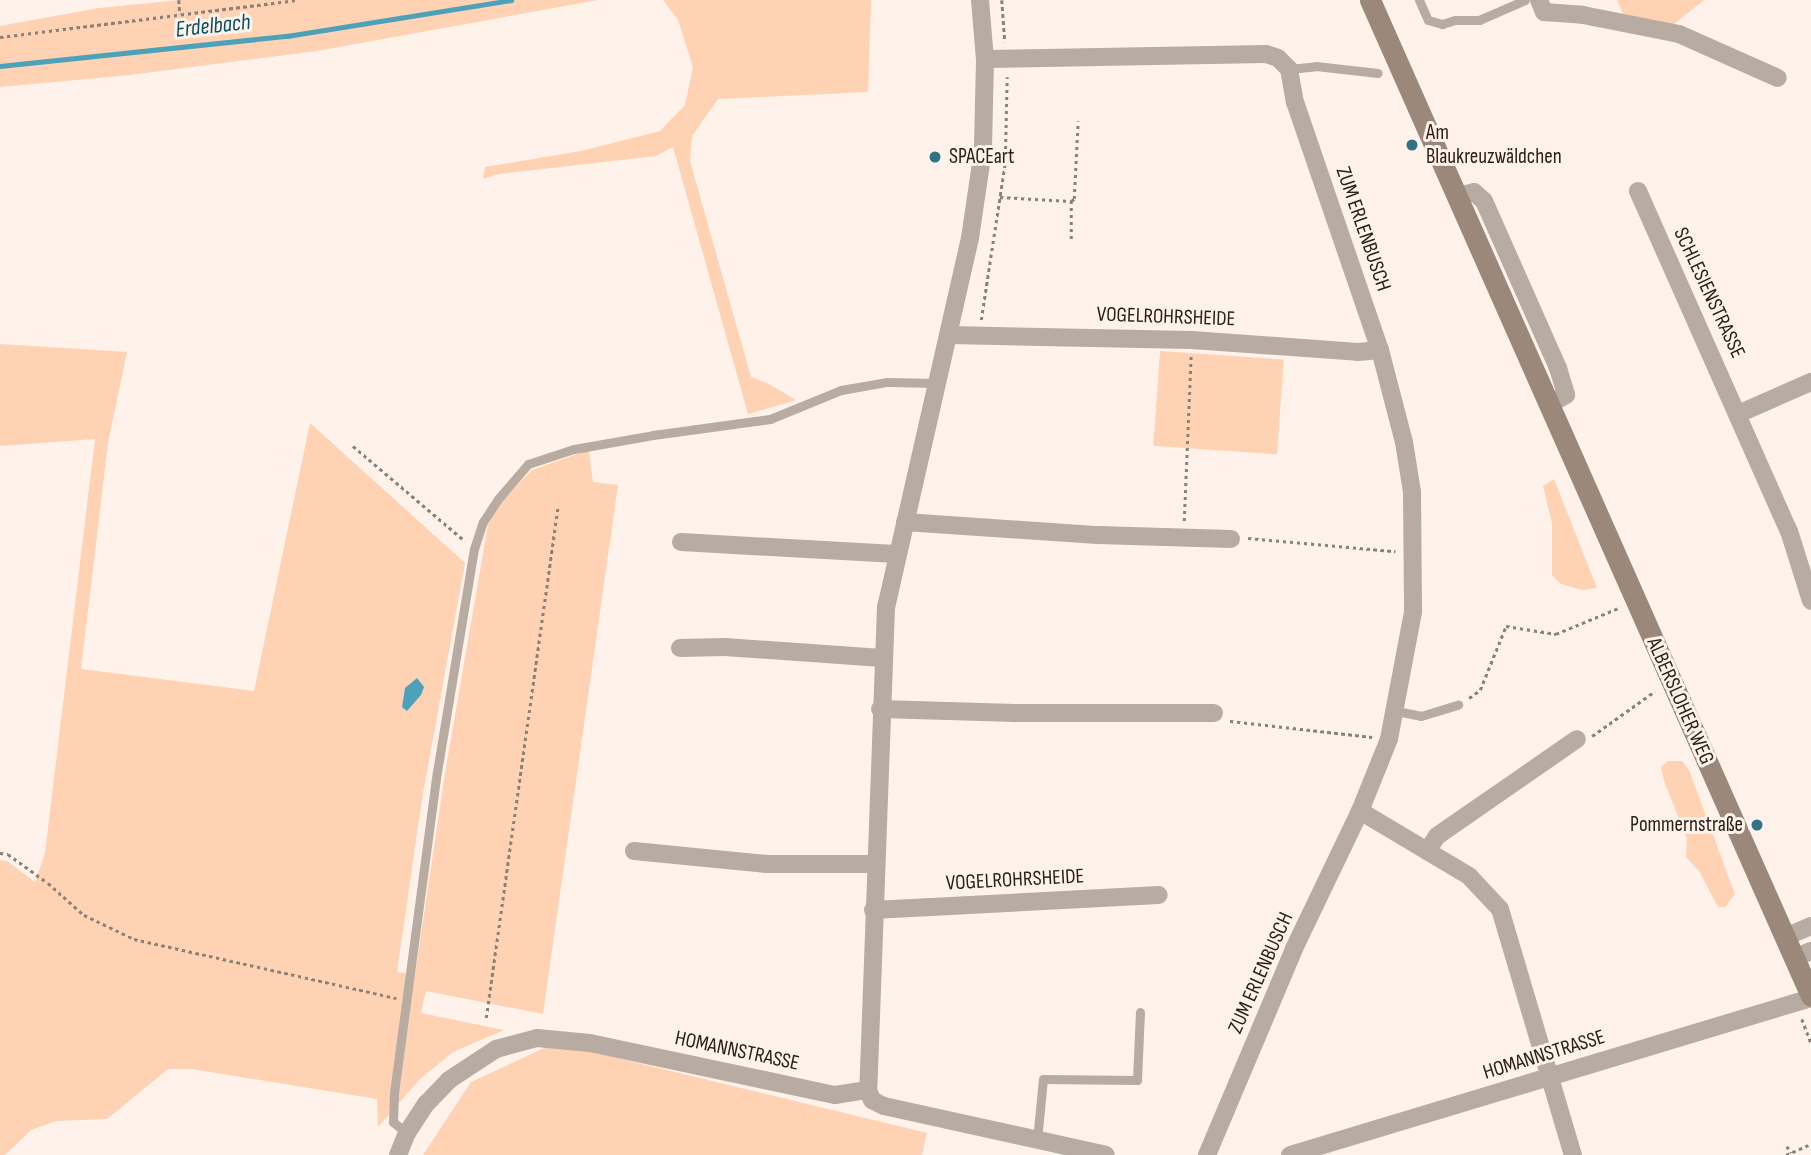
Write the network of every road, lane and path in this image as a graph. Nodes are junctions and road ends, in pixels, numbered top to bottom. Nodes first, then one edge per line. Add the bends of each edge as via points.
1 (179, 0) edge
2 (295, 0) edge
3 (980, 0) edge
4 (1002, 0) edge
5 (1370, 0) edge
6 (1419, 0) edge
7 (1525, 0) edge
8 (1539, 0) edge
9 (180, 16) junction
10 (0, 37) edge
11 (1006, 57) junction
12 (985, 59) junction
13 (1289, 69) junction
14 (1378, 73) dead end
15 (1778, 78) dead end
16 (1078, 121) dead end
17 (1638, 191) dead end
18 (1000, 197) junction
19 (1072, 201) junction
20 (1071, 239) dead end
21 (950, 335) junction
22 (977, 335) junction
23 (1192, 340) junction
24 (1380, 350) junction
25 (1811, 382) edge
26 (939, 383) junction
27 (1738, 414) junction
28 (354, 446) dead end
29 (558, 506) dead end
30 (905, 522) junction
31 (1184, 538) junction
32 (1231, 539) joint
33 (681, 542) dead end
34 (474, 549) junction
35 (1415, 553) junction
36 (897, 554) junction
37 (1811, 601) edge
38 (1622, 607) dead end
39 (680, 648) dead end
40 (882, 658) junction
41 (1658, 689) dead end
42 (1458, 705) joint
43 (880, 709) junction
44 (1396, 710) junction
45 (1214, 713) joint
46 (1389, 739) junction
47 (1577, 739) joint
48 (1360, 811) junction
49 (634, 851) dead end
50 (1427, 851) junction
51 (0, 853) edge
52 (875, 864) junction
53 (1159, 895) dead end
54 (873, 910) junction
55 (1811, 926) edge
56 (1785, 937) junction
57 (1803, 955) edge
58 (1811, 997) edge
59 (406, 1001) junction
60 (1140, 1012) dead end
61 (486, 1018) dead end
62 (1550, 1077) junction
63 (868, 1090) junction
64 (407, 1133) junction
65 (1037, 1140) junction
66 (1811, 1144) edge
67 (1787, 1146) dead end
68 (1079, 1152) edge
69 (1791, 1153) junction
70 (398, 1155) edge
71 (1106, 1155) edge
72 (1207, 1155) edge
73 (1290, 1155) edge
74 (1573, 1155) edge
75 (1786, 1155) edge

1 - 9 path
2 - 9 path
3 - 12 street
4 - 11 path
5 - 56 main road, ALBERSLOHER WEG
6 - 7 lane via 1428,20 1442,24 1479,20
8 - 15 street via 1544,12 1679,34
9 - 10 path
11 - 12 street
11 - 13 street via 1266,54
11 - 18 path via 1006,163
12 - 21 street via 983,150
13 - 14 lane via 1316,66
13 - 24 street, ZUM ERLENBUSCH via 1296,103
16 - 19 path
17 - 27 street, SCHLESIENSTRASSE
18 - 19 path
18 - 22 path
19 - 20 path
21 - 22 street, VOGELROHRSHEIDE
21 - 26 street
22 - 23 street, VOGELROHRSHEIDE
23 - 24 street, VOGELROHRSHEIDE
23 - 31 path
24 - 35 street, ZUM ERLENBUSCH via 1404,442
25 - 27 street
26 - 30 street
26 - 34 lane via 887,382 841,390 770,419 653,435 538,460 518,472 498,499 483,522
27 - 37 street, SCHLESIENSTRASSE via 1789,531
28 - 34 path
29 - 61 path
30 - 31 street
30 - 36 street
31 - 32 street
32 - 35 path
33 - 36 street
34 - 59 lane
35 - 44 street, ZUM ERLENBUSCH via 1413,612
36 - 40 street
38 - 42 path via 1556,634 1506,626 1480,690
39 - 40 street
40 - 43 street
41 - 47 path via 1586,740
42 - 44 lane via 1421,716
43 - 45 street
43 - 52 street
44 - 46 street, ZUM ERLENBUSCH
45 - 46 path via 1233,723
46 - 48 street, ZUM ERLENBUSCH
47 - 50 street via 1437,836
48 - 50 street
48 - 72 street, ZUM ERLENBUSCH via 1294,949
49 - 52 street via 767,864
50 - 62 street via 1469,876 1500,909
51 - 59 path via 48,883 84,915 134,939
52 - 54 street
53 - 54 street, VOGELROHRSHEIDE
54 - 63 street
55 - 56 street
56 - 57 main road, ALBERSLOHER WEG
57 - 58 main road, ALBERSLOHER WEG
58 - 62 street, HOMANNSTRASSE
59 - 64 lane via 393,1122
60 - 65 lane via 1138,1080 1044,1079
62 - 73 street, HOMANNSTRASSE
62 - 74 street
63 - 64 street, HOMANNSTRASSE via 835,1095 590,1043 537,1038 496,1049 471,1062 426,1104
63 - 65 street via 872,1100 884,1106
64 - 70 street, HOMANNSTRASSE
65 - 68 street
66 - 69 path
67 - 69 path
68 - 71 street
69 - 75 path

